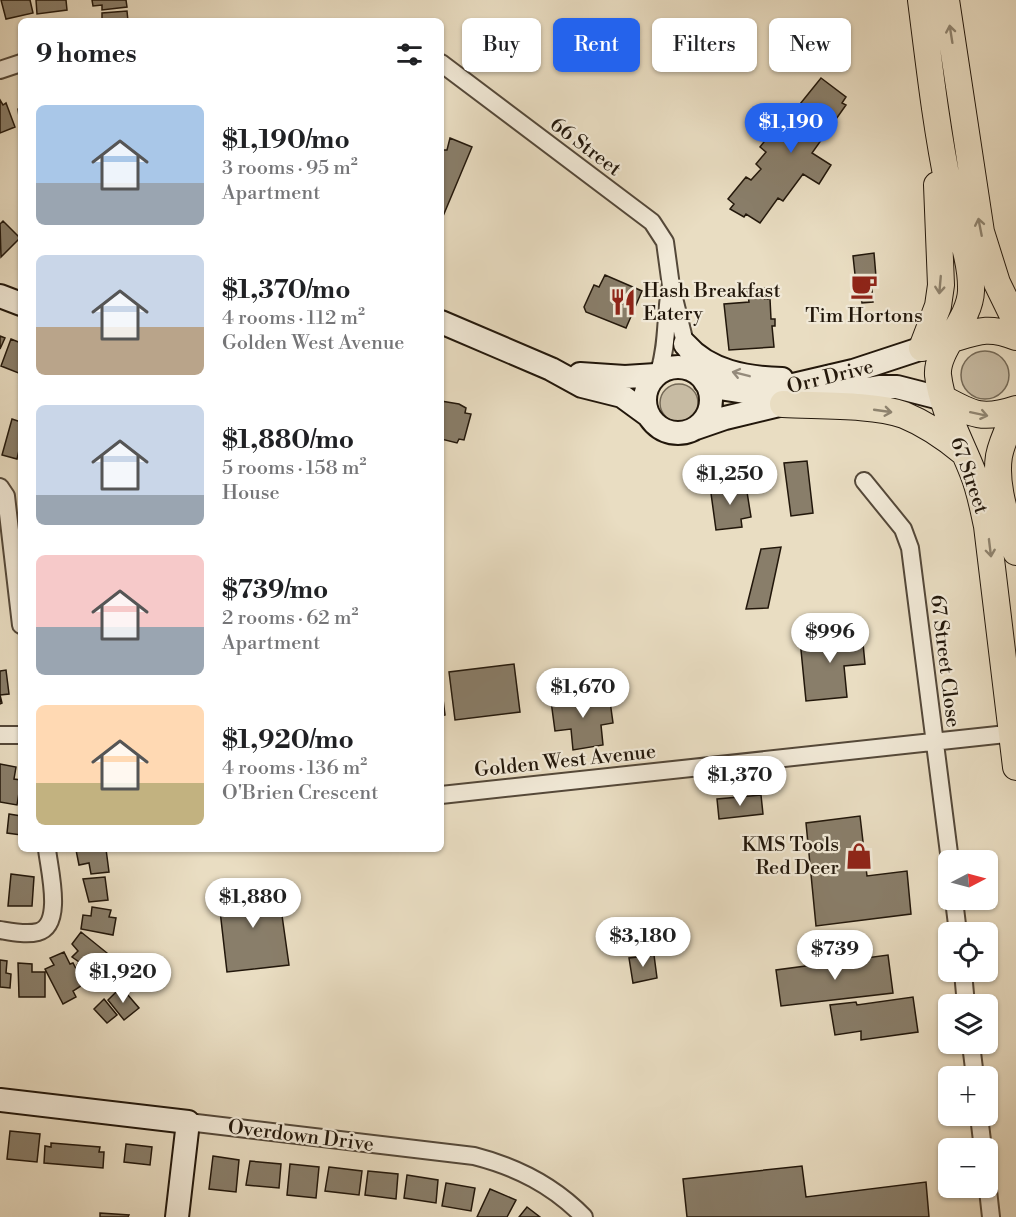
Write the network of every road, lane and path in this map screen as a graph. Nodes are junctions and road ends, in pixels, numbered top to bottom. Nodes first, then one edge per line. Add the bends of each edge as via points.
1 (921, 0) edge
2 (946, 0) edge
3 (18, 64) edge
4 (444, 65) edge
5 (0, 70) edge
6 (937, 122) junction
7 (997, 283) junction
8 (671, 286) junction
9 (0, 296) edge
10 (1016, 302) edge
11 (18, 303) edge
12 (1016, 322) edge
13 (444, 323) edge
14 (1016, 337) edge
15 (952, 339) junction
16 (685, 344) junction
17 (922, 348) junction
18 (557, 373) junction
19 (657, 374) junction
20 (703, 378) junction
21 (820, 378) junction
22 (944, 399) junction
23 (783, 404) junction
24 (1016, 411) edge
25 (648, 415) junction
26 (696, 428) junction
27 (963, 452) junction
28 (864, 481) dead end
29 (0, 487) edge
30 (5, 538) edge
31 (1016, 552) edge
32 (18, 609) edge
33 (1014, 733) edge
34 (0, 735) edge
35 (18, 735) edge
36 (936, 741) junction
37 (1016, 767) edge
38 (444, 795) edge
39 (949, 850) edge
40 (47, 852) edge
41 (0, 930) edge
42 (0, 1100) edge
43 (188, 1122) junction
44 (989, 1198) edge
45 (177, 1217) edge
46 (585, 1217) edge
47 (991, 1217) edge

1 - 6 main road
7 -> 2 main road via 981,232
3 - 5 street
4 - 8 street, 66 Street via 652,222 665,242
6 - 15 main road via 949,191 970,273 970,302
6 -> 17 main road via 941,285 938,306
7 - 10 main road
7 - 12 main road
8 - 16 street, 66 Street
8 - 19 street, 66 Street via 665,352
9 - 11 street
13 - 18 street
14 - 15 main road via 990,329
15 - 17 street, Orr Drive
15 - 22 main road, 67 Street via 939,366
16 - 20 street, 66 Street
21 -> 16 street via 747,376 713,366
17 - 21 street, Orr Drive
18 - 19 street via 625,377
18 - 25 street via 582,386 622,396
19 - 20 street via 680,367
19 - 25 street via 645,394
20 - 21 street, Orr Drive via 719,388 751,393
20 - 26 street via 711,401 709,412
22 - 23 street, Orr Drive via 887,386
22 -> 24 main road via 980,415 992,417
22 - 27 main road, 67 Street
23 - 26 street, Orr Drive
23 -> 27 main road via 904,415 940,434
24 - 31 main road, 67 Street via 999,456 998,476
25 - 26 street via 661,429 670,432
27 -> 33 main road, 67 Street via 973,473 987,526
28 - 36 street, 67 Street Close via 903,529 910,549
29 - 30 street via 6,496
30 - 32 street
33 - 36 street, Golden West Avenue
33 - 37 main road, 67 Street
34 - 35 street
36 - 38 street, Golden West Avenue
36 - 39 street, 67 Street Close
40 - 41 street via 53,909 50,923 37,932
42 - 43 street, Overdown Drive
43 - 45 street
43 - 46 street, Overdown Drive via 474,1156 534,1178
44 - 47 street

